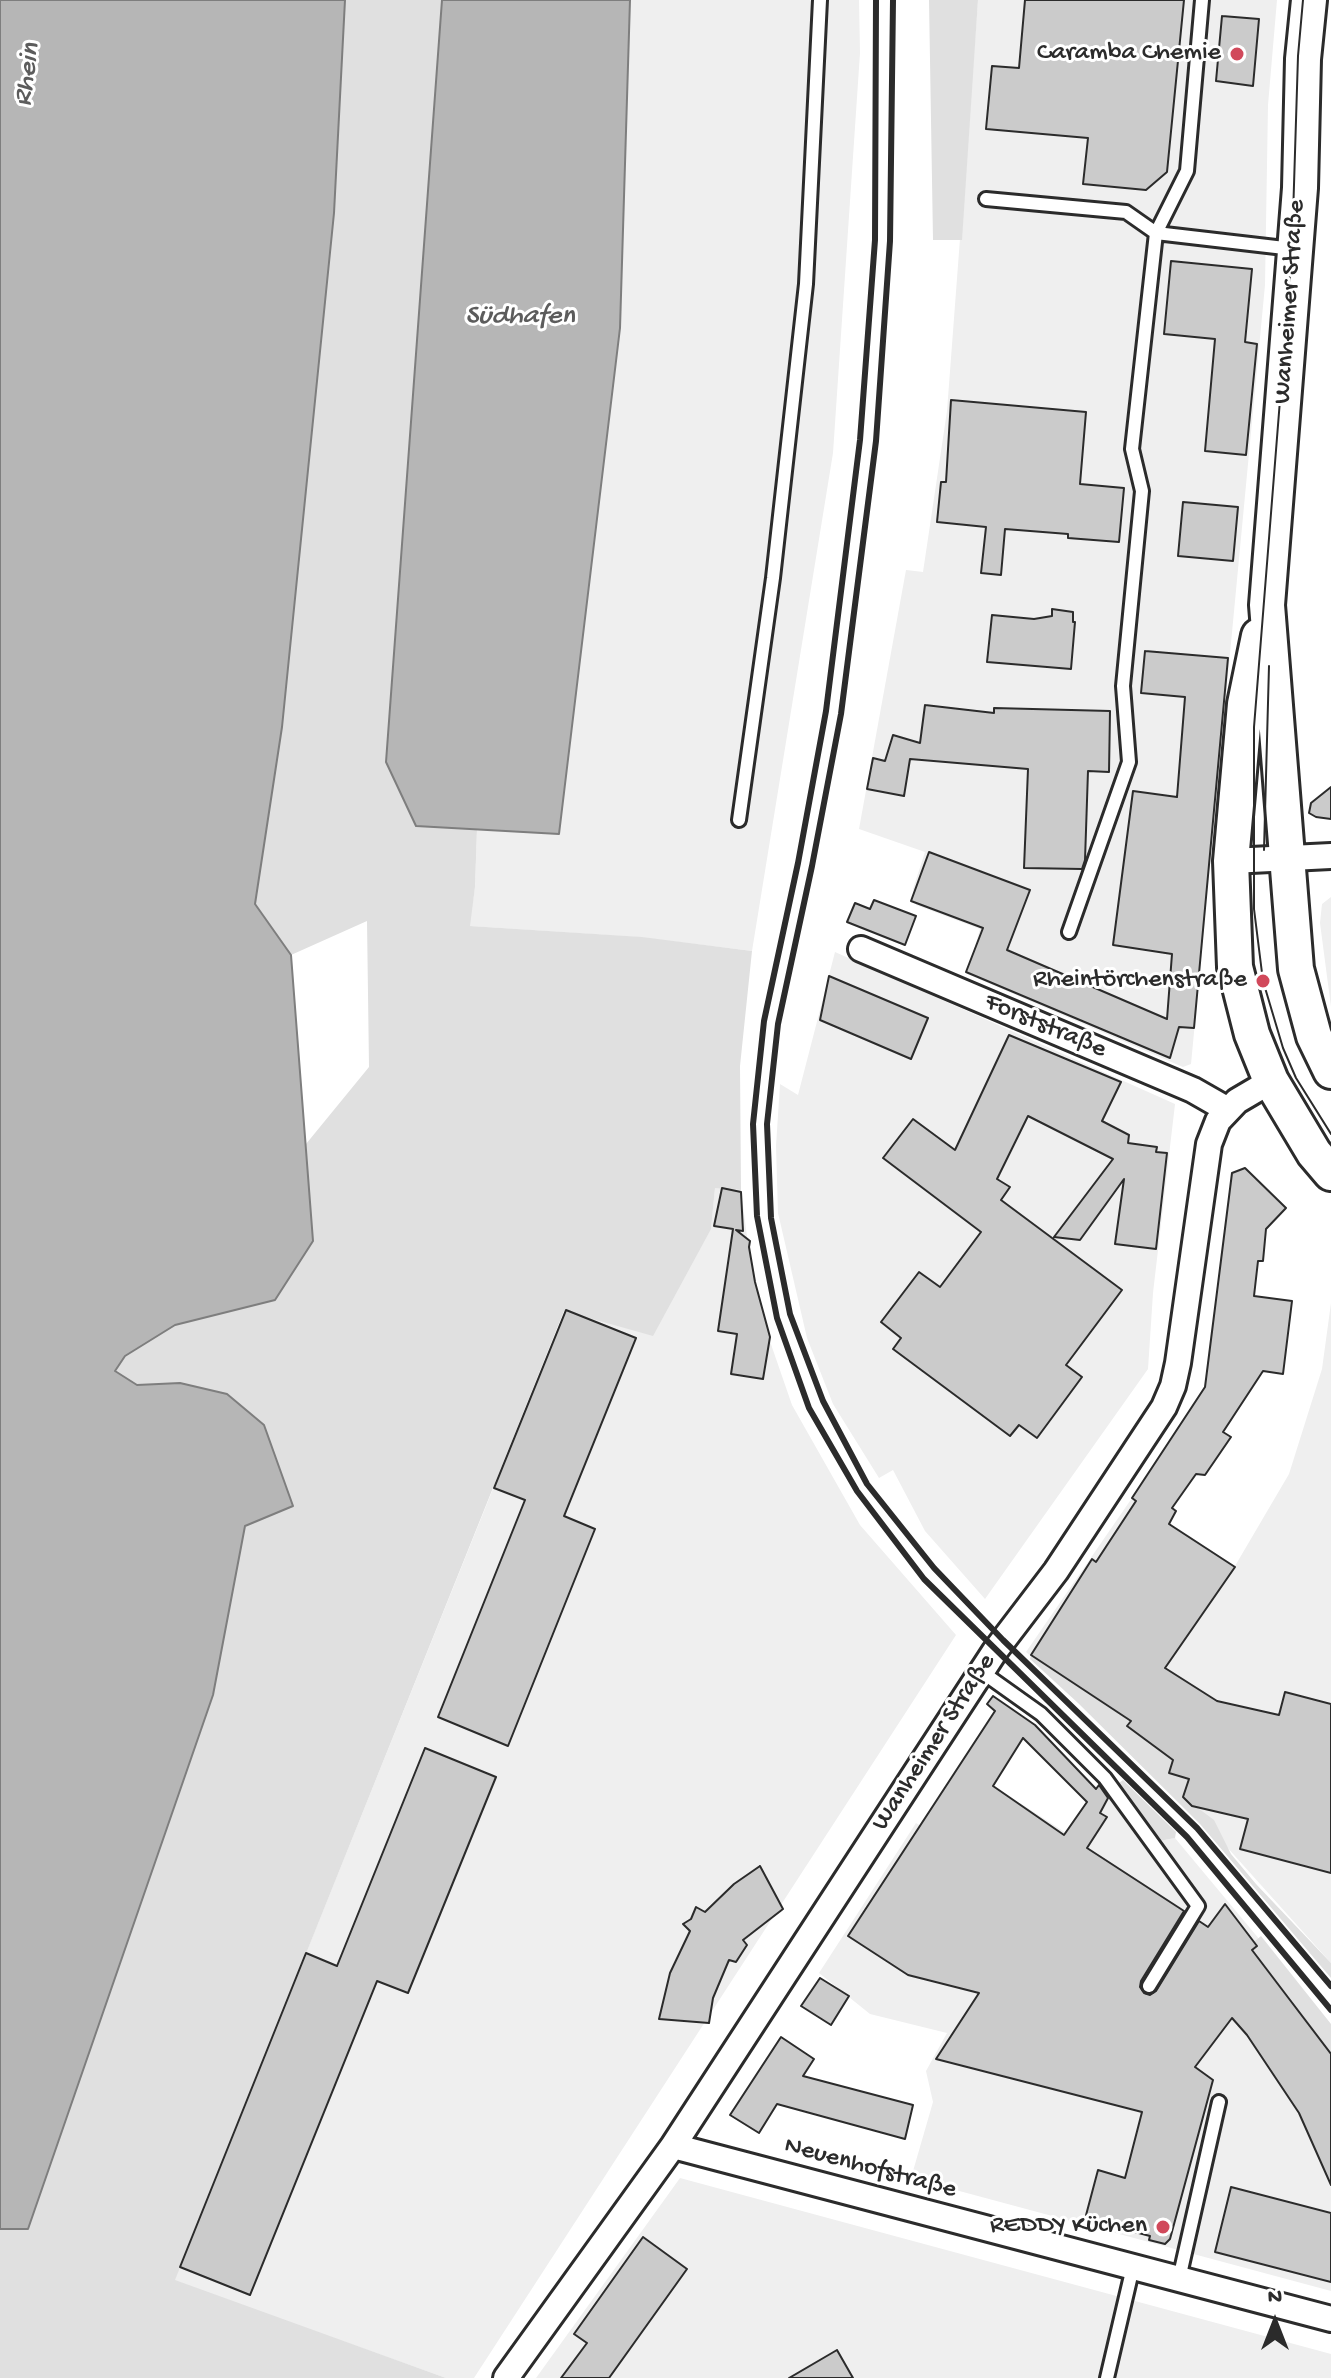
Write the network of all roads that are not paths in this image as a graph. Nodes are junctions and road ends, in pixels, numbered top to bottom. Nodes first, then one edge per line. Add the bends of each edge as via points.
1 (820, 0) edge
2 (1202, 0) edge
3 (1309, 0) edge
4 (986, 199) dead end
5 (1156, 233) junction
6 (1296, 249) junction
7 (1267, 605) junction
8 (739, 820) dead end
9 (1331, 856) edge
10 (1286, 858) junction
11 (1231, 861) junction
12 (1069, 932) dead end
13 (861, 949) dead end
14 (1331, 1071) edge
15 (1271, 1081) junction
16 (1228, 1110) junction
17 (1331, 1173) edge
18 (982, 1672) junction
19 (1149, 1986) dead end
20 (1219, 2102) dead end
21 (673, 2146) junction
22 (1133, 2267) junction
23 (1179, 2279) junction
24 (1331, 2319) edge
25 (506, 2378) edge
26 (1107, 2378) edge

1 - 8 lane via 806,284
2 - 5 lane via 1187,171
3 - 6 street, Wanheimer Straße
4 - 5 lane via 1126,212
5 - 6 lane
5 - 12 lane via 1132,449 1142,491 1123,686 1129,762
6 - 7 street, Wanheimer Straße
7 - 10 street, Wanheimer Straße
7 - 11 street, Wanheimer Straße via 1245,704
9 - 10 street
10 - 11 street
10 - 14 street via 1296,969 1314,1036
11 - 15 street via 1235,967
13 - 16 street, Forststraße via 1193,1090
15 - 16 street, Wanheimer Straße
15 - 17 street
16 - 18 street, Wanheimer Straße via 1209,1144 1173,1386 1164,1407
18 - 19 lane via 1041,1714 1105,1778 1198,1906
18 - 21 street, Wanheimer Straße
20 - 23 lane
21 - 22 street, Neuenhofstraße
21 - 25 street, Wanheimer Straße
22 - 23 street, Neuenhofstraße
22 - 26 lane
23 - 24 street, Neuenhofstraße

